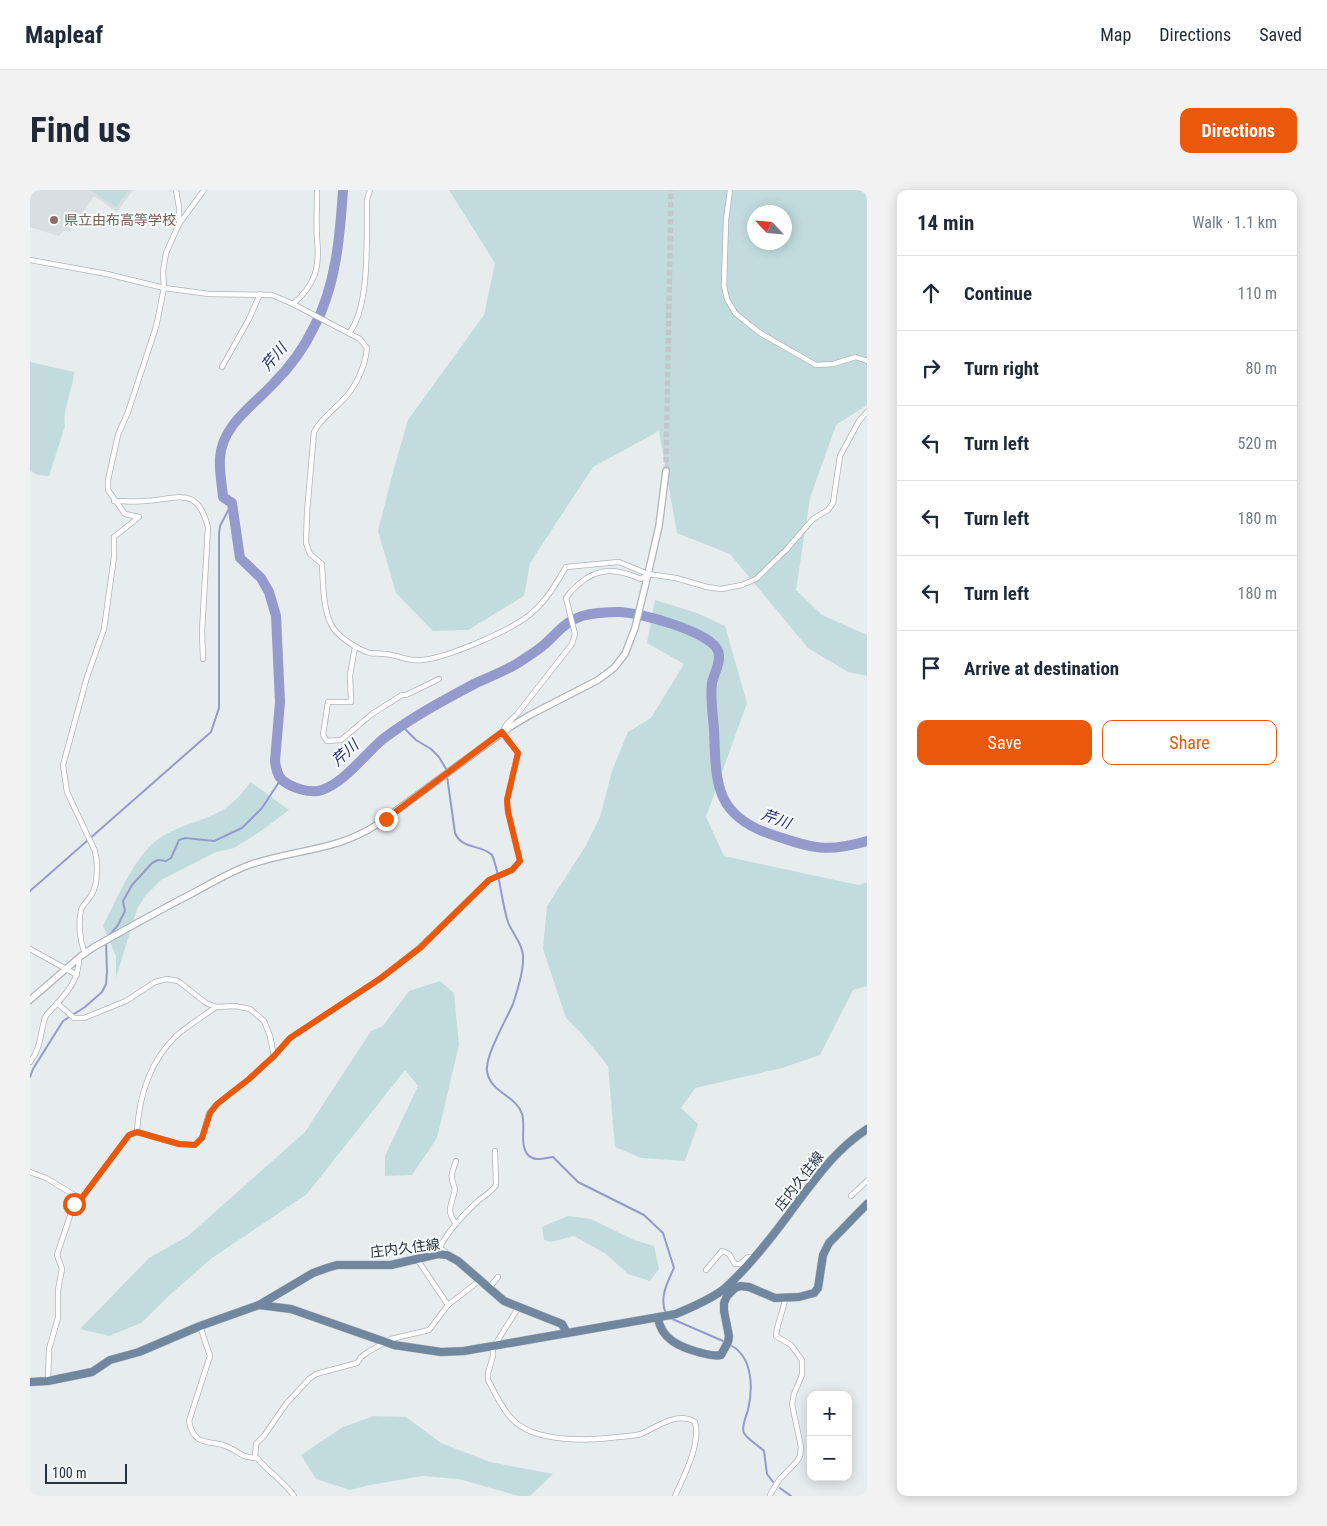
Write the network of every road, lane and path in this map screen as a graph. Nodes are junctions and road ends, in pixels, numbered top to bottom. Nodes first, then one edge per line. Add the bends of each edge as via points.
1 (176, 190) edge
2 (204, 190) edge
3 (370, 190) edge
4 (730, 190) edge
5 (317, 192) dead end
6 (178, 224) junction
7 (30, 260) edge
8 (164, 288) junction
9 (260, 294) junction
10 (293, 304) junction
11 (349, 333) junction
12 (867, 361) edge
13 (222, 367) dead end
14 (867, 412) edge
15 (666, 471) tunnel mouth
16 (114, 501) junction
17 (648, 574) junction
18 (355, 647) junction
19 (203, 659) dead end
20 (439, 679) dead end
21 (502, 732) junction
22 (30, 949) edge
23 (85, 953) junction
24 (78, 959) junction
25 (65, 970) junction
26 (77, 976) junction
27 (30, 1000) edge
28 (57, 1003) junction
29 (216, 1007) junction
30 (274, 1056) junction
31 (30, 1062) edge
32 (867, 1129) edge
33 (137, 1132) junction
34 (495, 1151) dead end
35 (456, 1161) dead end
36 (30, 1172) edge
37 (867, 1181) edge
38 (851, 1196) dead end
39 (81, 1199) junction
40 (867, 1204) edge
41 (456, 1224) junction
42 (440, 1247) junction
43 (447, 1255) junction
44 (754, 1257) junction
45 (417, 1259) junction
46 (706, 1270) dead end
47 (498, 1278) dead end
48 (735, 1278) junction
49 (479, 1280) junction
50 (740, 1286) junction
51 (489, 1288) junction
52 (785, 1299) junction
53 (259, 1304) junction
54 (448, 1305) junction
55 (518, 1308) junction
56 (658, 1318) junction
57 (200, 1326) junction
58 (566, 1334) junction
59 (385, 1342) junction
60 (494, 1346) junction
61 (48, 1381) junction
62 (30, 1382) edge
63 (255, 1458) junction
64 (770, 1495) dead end
65 (294, 1496) edge
66 (675, 1496) edge

1 - 6 street
2 - 6 street
3 - 11 street via 365,280 355,326
4 - 12 street via 724,286 735,313 760,333 816,365 856,357
5 - 10 street via 318,268 306,291
6 - 8 street via 166,253
7 - 8 street
8 - 9 street via 209,294
8 - 16 street via 156,327 118,435 108,490
9 - 10 street via 272,295
9 - 13 street
10 - 11 street
11 - 18 street via 367,348 366,362 351,390 314,432 306,544 310,554 322,564 331,625
14 - 17 street via 840,456 833,503 813,519 756,579 721,589
15 - 17 street via 659,526
16 - 19 street via 186,497 196,502 204,513 208,527
16 - 23 street via 125,514 139,516 114,537 104,629 63,765 66,792 97,859 95,887 81,911 80,933
17 - 18 street via 619,562 566,567 535,611 484,640 432,659 401,659
17 - 21 street via 628,648 614,668
17 - 21 street via 641,579 605,570 586,578 569,593 566,598 575,634 572,644
18 - 20 street via 350,675 351,702 328,702 323,735 327,741 341,740 372,714 402,695
21 - 23 street via 369,830 350,840 250,865 143,919
21 - 30 street via 518,753 507,800 520,861 512,870 489,880 476,891 420,948 290,1038
22 - 25 street
23 - 24 street
24 - 25 street
24 - 26 street
25 - 26 street
25 - 27 street
26 - 28 street
28 - 29 street via 74,1018 84,1018 113,1008 155,982 167,979 178,981 206,1004
28 - 31 street via 46,1016 41,1041
29 - 30 street via 250,1009 264,1021
29 - 33 street via 176,1037 160,1054 138,1110
30 - 33 street via 217,1104 210,1113 202,1138 195,1145 179,1144
32 - 44 main road, 庄内久住線 via 836,1154
33 - 39 street via 129,1135
34 - 41 street via 496,1185
35 - 41 street via 451,1175 455,1189 449,1211
36 - 39 street
37 - 38 street
39 - 61 street via 74,1204 57,1254 62,1269 58,1318 49,1349
40 - 52 main road via 828,1243 818,1288 814,1293
41 - 42 street
42 - 43 street
42 - 45 street via 429,1247
43 - 45 main road, 庄内久住線
43 - 49 main road, 庄内久住線
44 - 46 street via 734,1264 729,1254 722,1251
44 - 48 main road, 庄内久住線
45 - 53 main road, 庄内久住線 via 391,1265 327,1268
45 - 54 street
47 - 51 street
48 - 50 street
48 - 56 main road, 庄内久住線 via 698,1305
49 - 51 main road, 庄内久住線
49 - 54 street
50 - 52 main road
50 - 56 main road via 724,1303 729,1336 721,1355 715,1357 682,1348 658,1323
51 - 55 main road, 庄内久住線
52 - 64 street via 776,1336 791,1345 802,1360 802,1375 792,1404 801,1447 797,1461
53 - 57 main road, 庄内久住線
53 - 59 main road, 庄内久住線 via 291,1309
54 - 59 street via 429,1330
55 - 58 main road, 庄内久住線 via 562,1324
55 - 60 street
56 - 58 main road, 庄内久住線
57 - 61 main road, 庄内久住線 via 139,1352 110,1360 92,1372
57 - 63 street via 210,1356 189,1421 190,1429 206,1443 228,1446 245,1458
58 - 60 main road, 庄内久住線
59 - 60 main road, 庄内久住線 via 441,1352
59 - 63 street via 361,1357 356,1364 316,1374 309,1379 256,1444
60 - 66 street via 488,1380 512,1420 534,1433 574,1441 590,1440 639,1435 676,1419 695,1422 696,1438
61 - 62 main road, 庄内久住線
63 - 65 street

